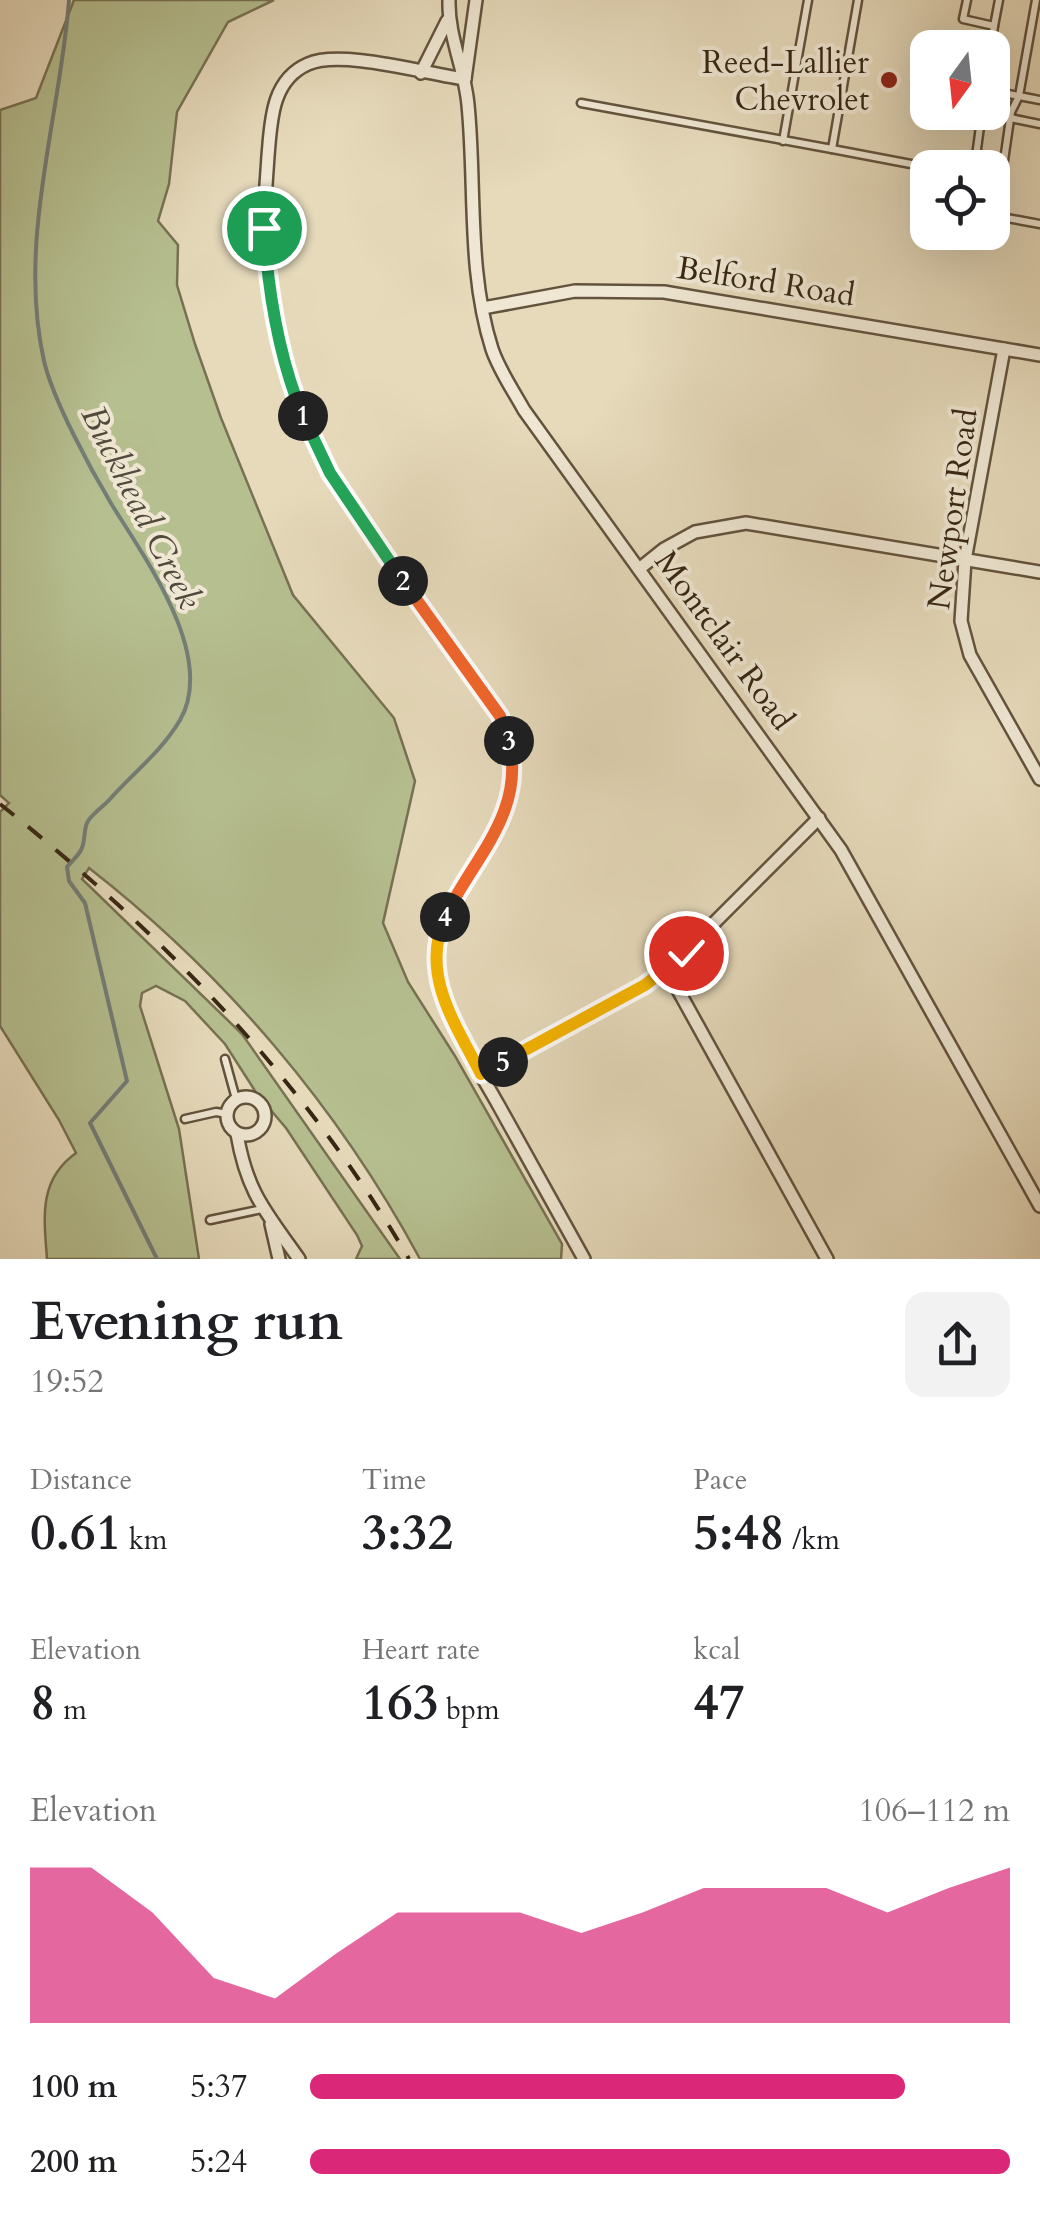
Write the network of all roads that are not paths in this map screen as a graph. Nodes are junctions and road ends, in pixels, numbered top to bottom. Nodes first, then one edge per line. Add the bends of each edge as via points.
1 (448, 0) edge
2 (476, 0) edge
3 (808, 0) edge
4 (858, 0) edge
5 (967, 0) edge
6 (999, 0) edge
7 (1036, 0) edge
8 (448, 17) junction
9 (994, 26) junction
10 (993, 30) edge
11 (422, 73) junction
12 (466, 80) junction
13 (1010, 95) edge
14 (1019, 96) junction
15 (1040, 100) edge
16 (582, 103) dead end
17 (1010, 118) joint
18 (1040, 124) edge
19 (783, 140) junction
20 (832, 149) junction
21 (910, 164) edge
22 (1010, 219) edge
23 (1040, 224) edge
24 (483, 308) junction
25 (1004, 349) junction
26 (1040, 356) edge
27 (965, 560) junction
28 (640, 570) junction
29 (1040, 572) edge
30 (1040, 778) edge
31 (819, 818) junction
32 (667, 970) junction
33 (226, 1059) dead end
34 (481, 1074) junction
35 (236, 1099) junction
36 (228, 1114) junction
37 (185, 1119) dead end
38 (236, 1134) junction
39 (1040, 1206) edge
40 (267, 1213) junction
41 (210, 1220) dead end
42 (279, 1259) edge
43 (298, 1259) edge
44 (584, 1259) edge
45 (827, 1259) edge

1 - 8 street, Montclair Road
2 - 12 street, Montclair Road
3 - 19 lane
4 - 20 lane
5 - 9 lane via 964,19
6 - 9 lane
7 - 14 lane
8 - 11 street
8 - 12 street, Montclair Road
9 - 10 lane
11 - 12 street
11 - 34 street via 342,58 313,62 285,81 270,139 266,257 283,359 314,442 353,510 507,732 512,784 504,819 447,912 436,945 439,989
12 - 24 street, Montclair Road
13 - 14 lane
14 - 15 lane
14 - 17 lane
16 - 19 lane
17 - 18 lane
19 - 20 lane
20 - 21 lane
22 - 23 lane
24 - 25 street, Belford Road via 575,291 664,292
24 - 28 street, Montclair Road via 494,353 524,410
25 - 26 street, Belford Road
25 - 27 street, Newport Road
27 - 28 street via 746,522 695,532
27 - 29 street
27 - 30 street, Newport Road via 964,638
28 - 31 street, Montclair Road
31 - 32 street
31 - 39 street, Montclair Road
32 - 34 street
32 - 45 street
33 - 35 lane
34 - 44 street
35 - 36 street
35 - 38 street via 258,1101 266,1116 258,1132
36 - 37 lane
36 - 38 street
38 - 40 street via 243,1170
40 - 41 lane
40 - 42 street
40 - 43 street

